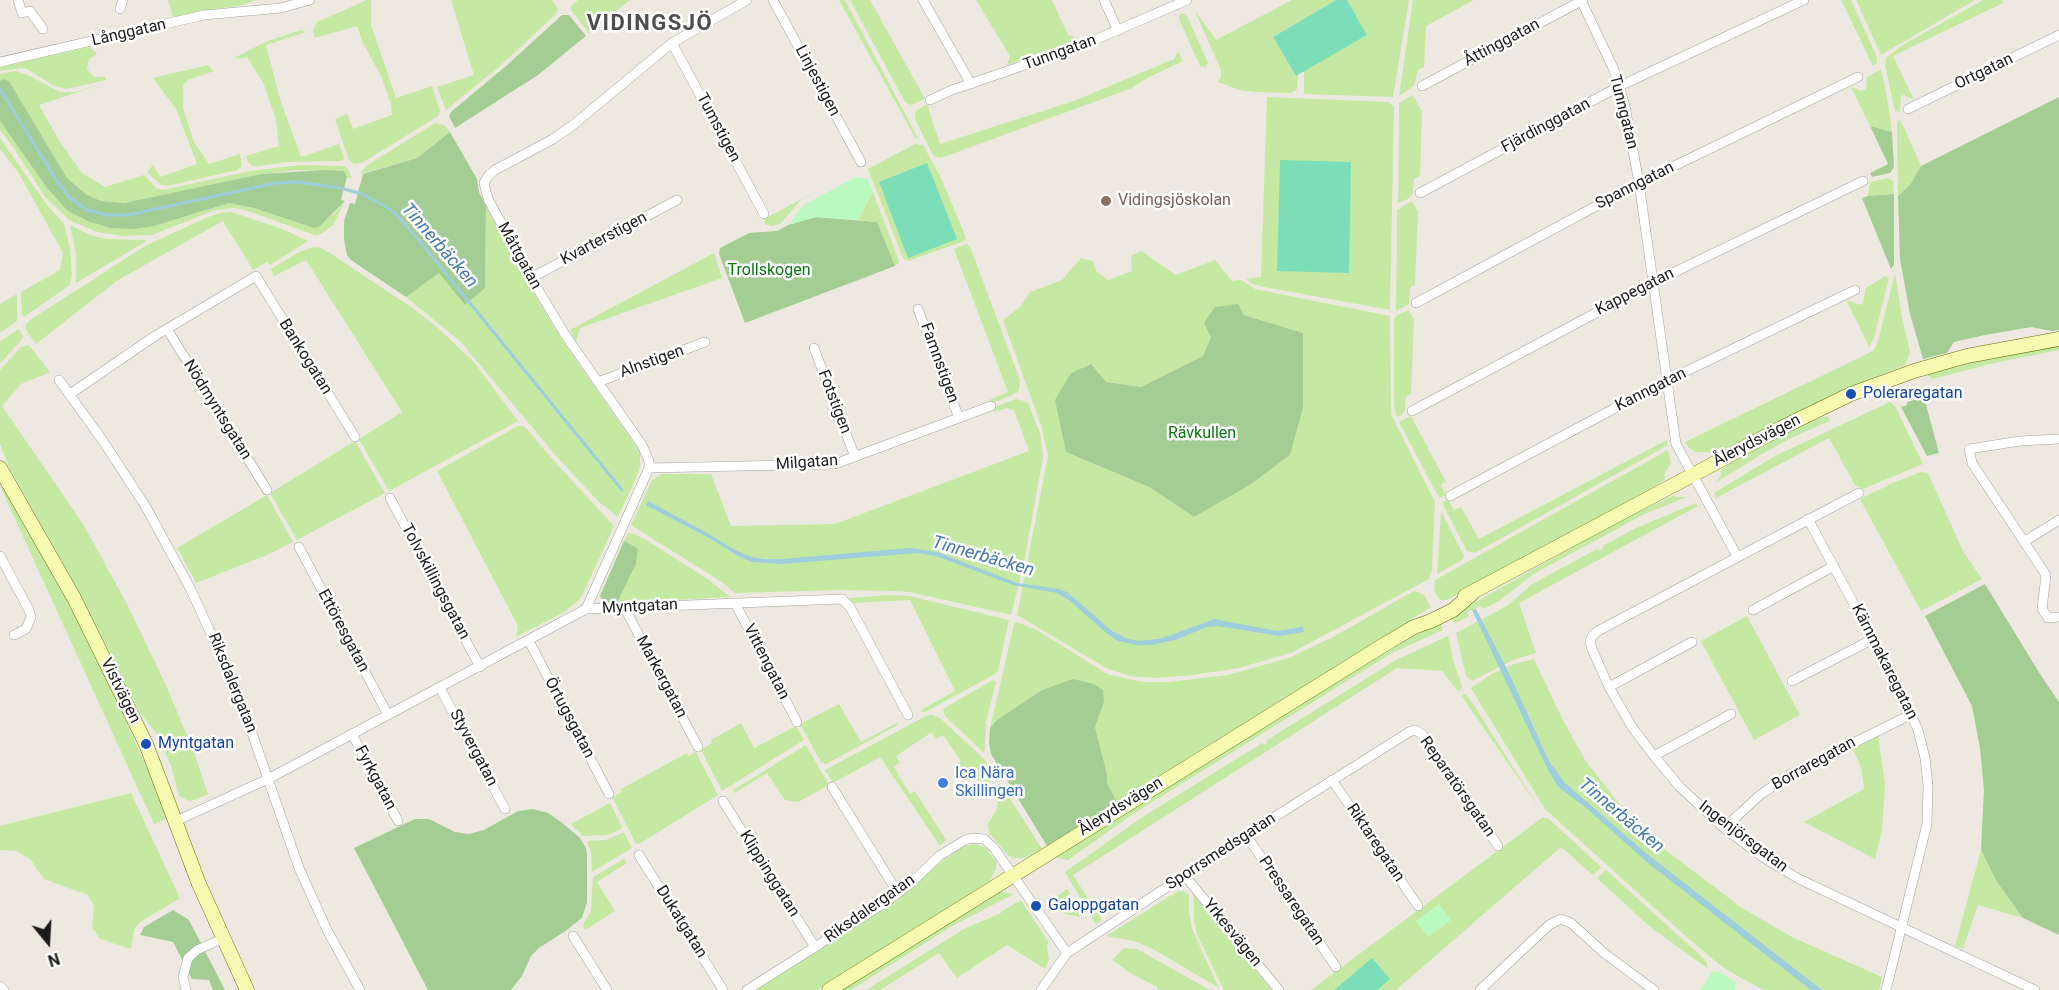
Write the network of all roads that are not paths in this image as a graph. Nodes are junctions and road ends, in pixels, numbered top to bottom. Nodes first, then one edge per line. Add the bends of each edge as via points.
1 (18, 0) edge
2 (268, 0) edge
3 (310, 0) edge
4 (747, 0) edge
5 (773, 0) edge
6 (923, 0) edge
7 (1104, 0) edge
8 (1187, 0) edge
9 (1582, 0) edge
10 (1804, 0) edge
11 (258, 10) junction
12 (43, 29) dead end
13 (1118, 31) junction
14 (2059, 35) edge
15 (672, 43) junction
16 (0, 63) edge
17 (1858, 77) dead end
18 (971, 84) junction
19 (1422, 86) dead end
20 (1620, 86) junction
21 (930, 100) dead end
22 (1908, 109) dead end
23 (861, 162) dead end
24 (1863, 181) dead end
25 (1639, 183) junction
26 (1420, 193) dead end
27 (676, 200) dead end
28 (764, 214) dead end
29 (531, 278) junction
30 (1652, 283) junction
31 (1855, 290) dead end
32 (1416, 303) dead end
33 (918, 309) dead end
34 (166, 329) junction
35 (2059, 339) edge
36 (705, 342) dead end
37 (814, 348) dead end
38 (59, 380) dead end
39 (1666, 381) junction
40 (598, 382) junction
41 (70, 394) junction
42 (991, 406) dead end
43 (1412, 411) dead end
44 (959, 418) junction
45 (355, 437) dead end
46 (2059, 439) edge
47 (855, 457) junction
48 (649, 468) junction
49 (1, 470) edge
50 (1692, 475) junction
51 (267, 490) dead end
52 (1859, 493) dead end
53 (1450, 496) dead end
54 (390, 498) dead end
55 (1808, 519) junction
56 (2059, 520) edge
57 (2025, 542) junction
58 (299, 548) dead end
59 (0, 556) edge
60 (1737, 556) junction
61 (1834, 566) junction
62 (735, 603) junction
63 (624, 607) junction
64 (586, 609) junction
65 (1753, 610) dead end
66 (2059, 617) edge
67 (14, 635) dead end
68 (1872, 639) junction
69 (529, 641) junction
70 (1692, 642) dead end
71 (480, 667) junction
72 (1792, 681) dead end
73 (1609, 687) junction
74 (441, 688) junction
75 (1731, 714) dead end
76 (1912, 714) junction
77 (388, 715) junction
78 (908, 715) dead end
79 (797, 722) dead end
80 (1415, 730) joint
81 (352, 734) junction
82 (698, 747) dead end
83 (1654, 756) junction
84 (268, 779) junction
85 (1332, 780) junction
86 (832, 787) dead end
87 (609, 794) dead end
88 (723, 801) dead end
89 (505, 809) dead end
90 (176, 821) junction
91 (398, 821) dead end
92 (1724, 828) junction
93 (1246, 835) junction
94 (1498, 846) dead end
95 (639, 855) dead end
96 (1013, 874) junction
97 (1185, 876) junction
98 (898, 893) junction
99 (1418, 906) dead end
100 (1902, 927) junction
101 (573, 936) dead end
102 (222, 939) junction
103 (815, 947) junction
104 (1066, 953) junction
105 (1336, 967) dead end
106 (0, 986) edge
107 (1486, 988) edge
108 (4, 990) edge
109 (186, 990) edge
110 (247, 990) edge
111 (360, 990) edge
112 (607, 990) edge
113 (723, 990) edge
114 (747, 990) edge
115 (829, 990) edge
116 (1041, 990) edge
117 (1279, 990) edge
118 (1654, 990) edge
119 (1886, 990) edge
120 (2035, 990) edge

1 - 12 street via 22,13 30,11
2 - 11 street
3 - 11 street, Långgatan
4 - 15 street, Måttgatan
5 - 23 street, Linjestigen
6 - 18 street
7 - 13 street
8 - 13 street, Tunngatan
9 - 19 street, Åttinggatan
9 - 20 street, Tunngatan
10 - 20 street, Fjärdinggatan
11 - 16 street, Långgatan via 204,15
13 - 18 street, Tunngatan
14 - 22 street, Ortgatan
15 - 28 street, Tumstigen
15 - 29 street, Måttgatan via 562,133 486,178 488,199
17 - 25 street, Spanngatan
18 - 21 street, Tunngatan
20 - 25 street, Tunngatan
20 - 26 street, Fjärdinggatan
24 - 30 street, Kappegatan
25 - 30 street, Tunngatan
25 - 32 street, Spanngatan
27 - 29 street, Kvarterstigen
29 - 40 street, Måttgatan
30 - 39 street, Tunngatan
30 - 43 street, Kappegatan
31 - 39 street, Kanngatan
33 - 44 street, Famnstigen
34 - 41 street
34 - 45 street, Bankogatan via 256,276
34 - 51 street, Nödmyntsgatan
35 - 50 main road, Ålerydsvägen via 1967,356 1878,384 1781,428
36 - 40 street, Alnstigen
37 - 47 street, Fotstigen
38 - 41 street, Riksdalergatan
39 - 50 street, Tunngatan via 1676,444
39 - 53 street, Kanngatan
40 - 48 street, Måttgatan via 642,445
41 - 84 street, Riksdalergatan via 146,507 180,568 237,690
42 - 44 street, Milgatan
44 - 47 street, Milgatan
46 - 57 street via 1969,449 1972,463
47 - 48 street, Milgatan via 835,464
48 - 64 street
49 - 90 main road, Vistvägen via 111,671 146,744
50 - 60 street
50 - 96 main road, Ålerydsvägen via 1436,609 1414,627
52 - 55 street
54 - 71 street, Tolvskillingsgatan
55 - 60 street
55 - 61 street, Kärnmakaregatan
56 - 57 street
57 - 66 street via 2046,575 2042,609 2048,618
58 - 77 street, Ettöresgatan
59 - 67 street via 31,617 26,629
60 - 73 street, Ingenjörsgatan via 1592,636 1592,649
61 - 65 street
61 - 68 street, Kärnmakaregatan
62 - 63 street, Myntgatan
62 - 78 street, Myntgatan via 834,598 846,601
62 - 79 street, Vittengatan
63 - 64 street, Myntgatan
63 - 82 street, Markergatan
64 - 69 street, Myntgatan
68 - 72 street
68 - 76 street, Kärnmakaregatan
69 - 71 street, Myntgatan
69 - 87 street, Örtugsgatan
70 - 73 street
71 - 74 street, Myntgatan
73 - 83 street, Ingenjörsgatan
74 - 77 street, Myntgatan
74 - 89 street, Styvergatan
75 - 83 street
76 - 92 street, Borraregatan via 1791,774 1760,795
76 - 100 street, Kärnmakaregatan via 1925,758 1928,818
77 - 81 street, Myntgatan
80 - 85 street, Sporrsmedsgatan
80 - 94 street, Reparatörsgatan via 1422,734
81 - 84 street, Myntgatan
81 - 91 street, Fyrkgatan
83 - 92 street, Ingenjörsgatan
84 - 90 street, Myntgatan
84 - 111 street, Riksdalergatan via 314,902
85 - 93 street, Sporrsmedsgatan
85 - 99 street, Riktaregatan
86 - 98 street
88 - 103 street, Klippinggatan
90 - 102 main road, Vistvägen
92 - 100 street, Ingenjörsgatan via 1799,879
93 - 97 street, Sporrsmedsgatan
93 - 105 street, Pressaregatan
95 - 113 street, Dukatgatan
96 - 98 street, Riksdalergatan via 989,842 972,838 939,856
96 - 104 street
96 - 115 main road, Ålerydsvägen
97 - 104 street, Sporrsmedsgatan
97 - 117 street, Yrkesvägen
98 - 103 street, Riksdalergatan
100 - 119 street, Kärnmakaregatan
100 - 120 street, Ingenjörsgatan
101 - 112 street
102 - 109 street via 188,958 183,977
102 - 110 main road, Vistvägen
103 - 114 street, Riksdalergatan
104 - 116 street, Sporrsmedsgatan
106 - 108 street
107 - 118 street via 1549,925 1561,919

